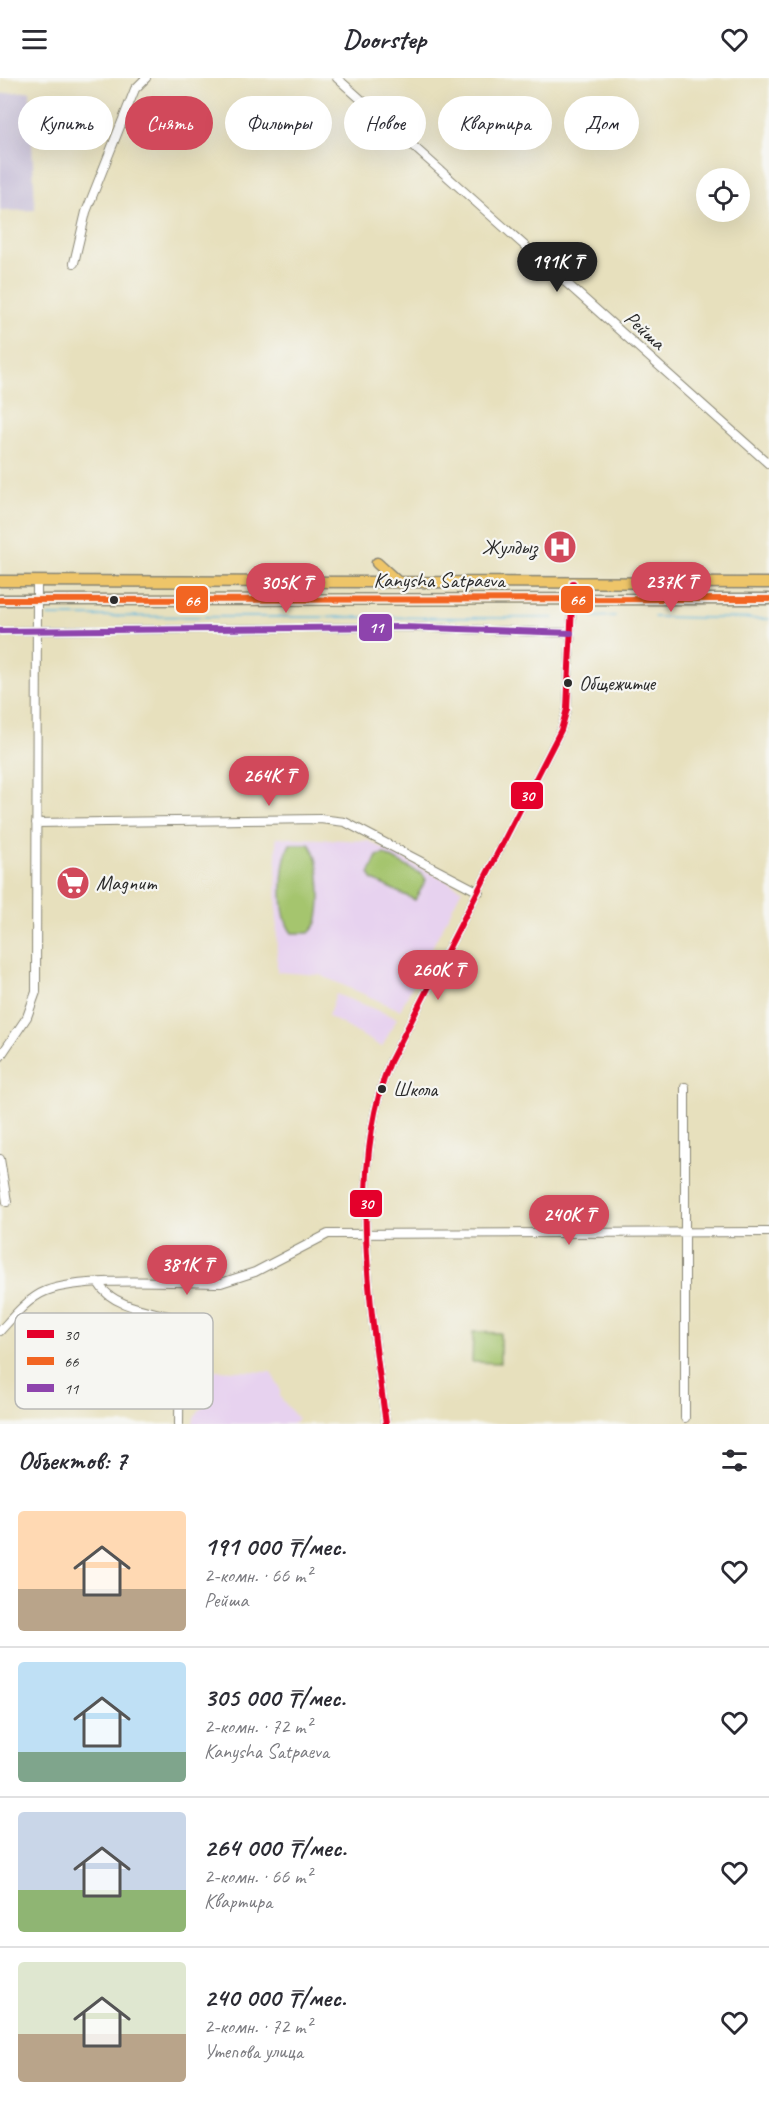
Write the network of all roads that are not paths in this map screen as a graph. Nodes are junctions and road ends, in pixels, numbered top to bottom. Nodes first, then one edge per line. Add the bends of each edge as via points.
1 (146, 78) edge
2 (337, 78) edge
3 (74, 263) dead end
4 (769, 464) edge
5 (377, 563) dead end
6 (0, 581) edge
7 (37, 582) junction
8 (399, 583) junction
9 (573, 583) junction
10 (769, 583) edge
11 (769, 598) edge
12 (35, 599) junction
13 (0, 600) edge
14 (572, 600) junction
15 (0, 632) edge
16 (35, 632) junction
17 (571, 633) junction
18 (36, 823) junction
19 (479, 892) junction
20 (0, 1057) edge
21 (685, 1088) dead end
22 (0, 1159) edge
23 (7, 1202) dead end
24 (769, 1232) edge
25 (368, 1233) junction
26 (686, 1233) junction
27 (99, 1284) junction
28 (17, 1313) edge
29 (159, 1313) edge
30 (15, 1315) edge
31 (0, 1330) edge
32 (179, 1409) edge
33 (685, 1418) dead end
34 (179, 1424) edge
35 (386, 1424) edge

1 - 3 street via 135,89 86,212
2 - 4 street, Рейша
5 - 8 main road
6 - 7 main road, Kanysha Satpaeva
7 - 8 main road, Kanysha Satpaeva
7 - 12 street
8 - 9 main road, Kanysha Satpaeva
9 - 10 main road, Kanysha Satpaeva
9 - 14 street
11 - 14 main road, Kanysha Satpaeva
12 - 13 main road, Kanysha Satpaeva
12 - 14 main road, Kanysha Satpaeva
12 - 16 street
14 - 17 street
15 - 16 street
16 - 17 street via 366,627
16 - 18 street
17 - 19 street via 567,709 561,730
18 - 19 street via 310,819 345,822
18 - 20 street via 36,992 27,1017
19 - 25 street via 390,1062 375,1105 369,1146
21 - 26 street
22 - 23 street
24 - 26 street
25 - 26 street
25 - 27 street via 328,1234 230,1281
25 - 35 street
26 - 33 street
27 - 28 street via 45,1292
27 - 29 street via 104,1293 118,1301
30 - 31 street
32 - 34 street

